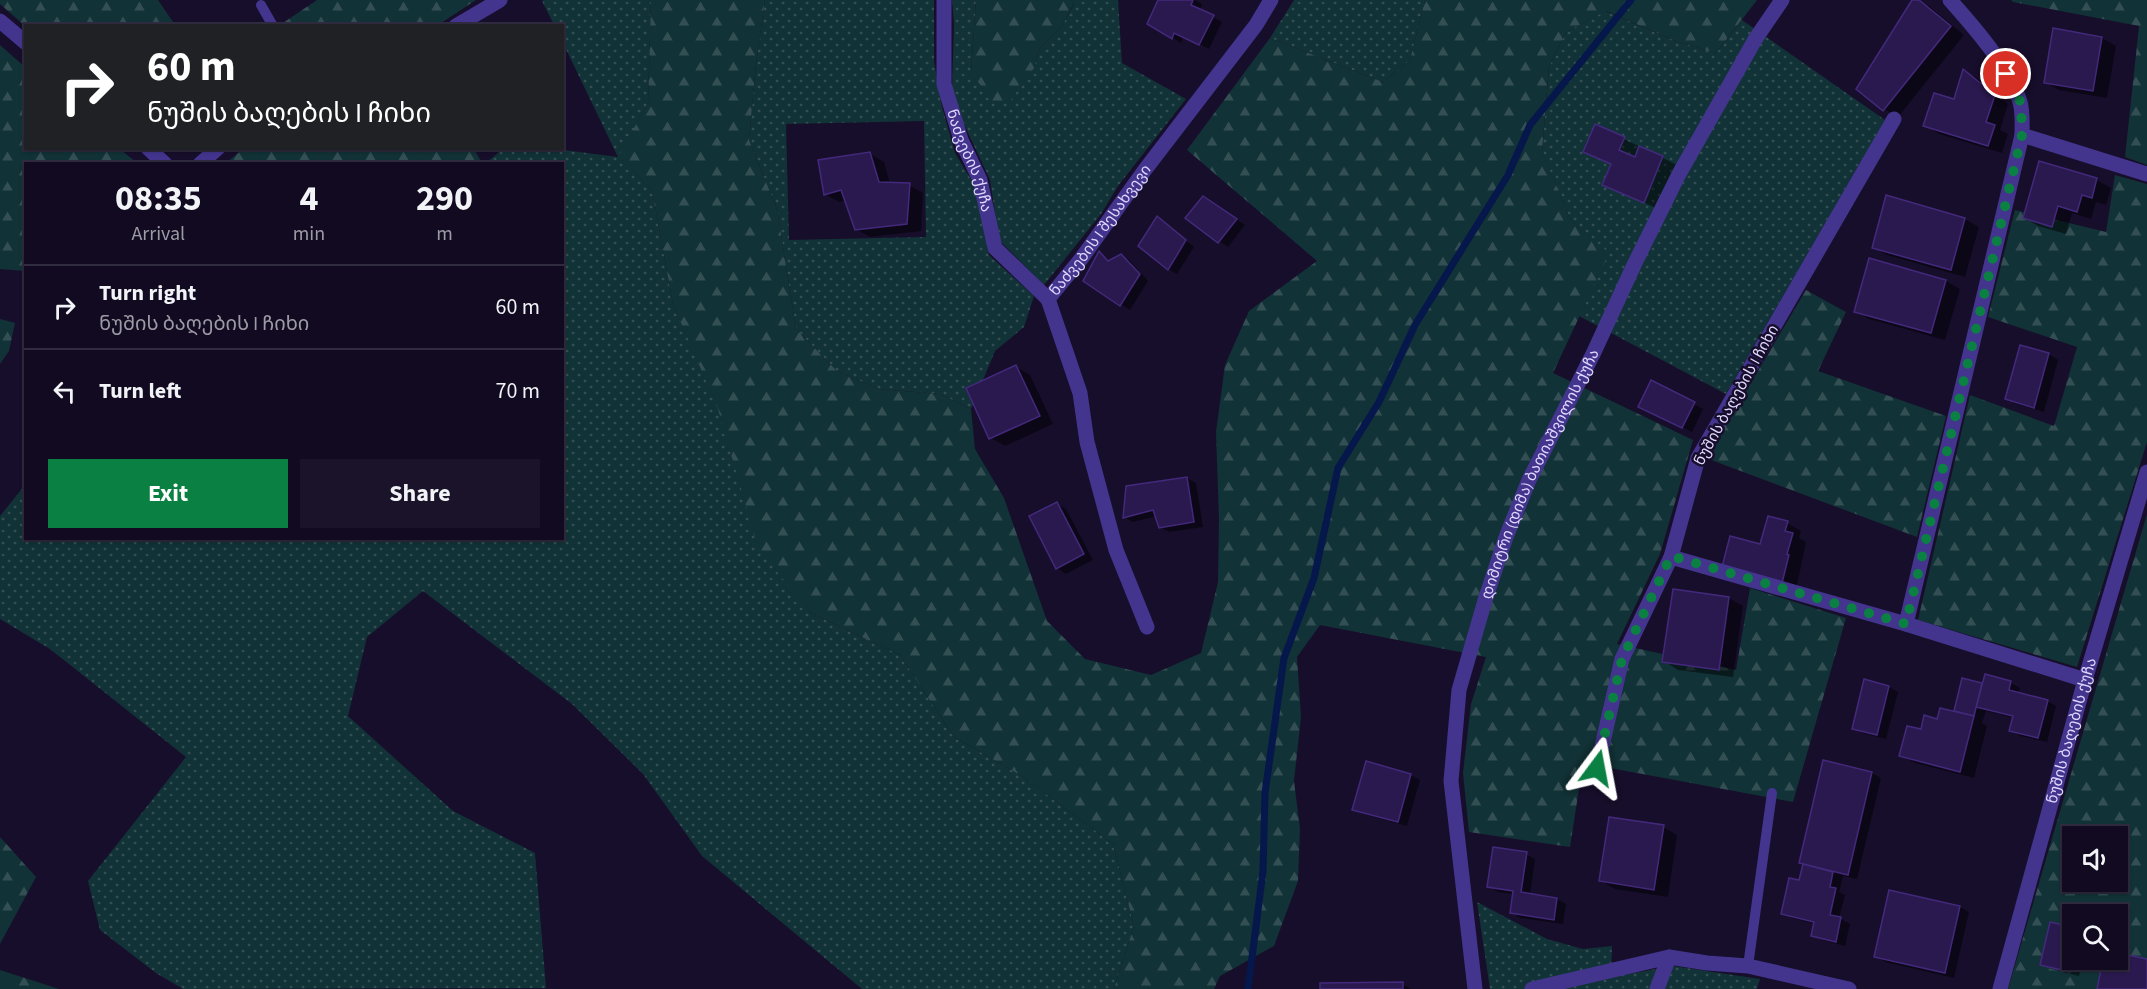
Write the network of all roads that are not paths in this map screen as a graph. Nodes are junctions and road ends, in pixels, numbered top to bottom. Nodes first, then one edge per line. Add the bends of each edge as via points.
1 (500, 0) edge
2 (945, 0) edge
3 (1271, 0) edge
4 (1782, 0) edge
5 (1950, 0) edge
6 (261, 5) dead end
7 (0, 21) edge
8 (272, 24) edge
9 (459, 24) edge
10 (24, 41) edge
11 (1894, 119) dead end
12 (2022, 135) junction
13 (150, 150) edge
14 (216, 150) edge
15 (163, 162) edge
16 (202, 162) edge
17 (2147, 174) edge
18 (1048, 299) junction
19 (2147, 472) edge
20 (1671, 556) junction
21 (1906, 624) junction
22 (1147, 627) dead end
23 (2085, 680) junction
24 (1597, 768) dead end
25 (1772, 793) dead end
26 (1670, 957) junction
27 (1748, 966) junction
28 (1475, 989) edge
29 (1532, 989) edge
30 (1657, 989) edge
31 (1849, 989) edge
32 (2000, 989) edge

1 - 9 street
2 - 18 street, ნაძვების ქუჩა via 944,84 961,140 980,180 995,249
3 - 18 street, ნაძვების I შესახვევი
4 - 28 street, დიმიტრი (დიმა) ბათიაშვილის ქუჩა via 1685,163 1639,255 1529,480 1486,597 1459,690 1451,781
5 - 12 street via 1977,30 2006,74 2021,103
6 - 8 lane
7 - 10 street
11 - 20 street, ნუშის ბაღების I ჩიხი via 1698,458
12 - 17 street
12 - 21 street
13 - 15 street
14 - 16 street
18 - 22 street, ნაძვების I შესახვევი via 1080,393 1087,442 1116,550
19 - 23 street, ნუშის ბაღების ქუჩა
20 - 21 street
20 - 24 street, ნუშის ბაღების I ჩიხი via 1622,659
21 - 23 street
23 - 32 street, ნუშის ბაღების ქუჩა
25 - 27 lane
26 - 27 street
26 - 29 street
26 - 30 street
27 - 31 street

